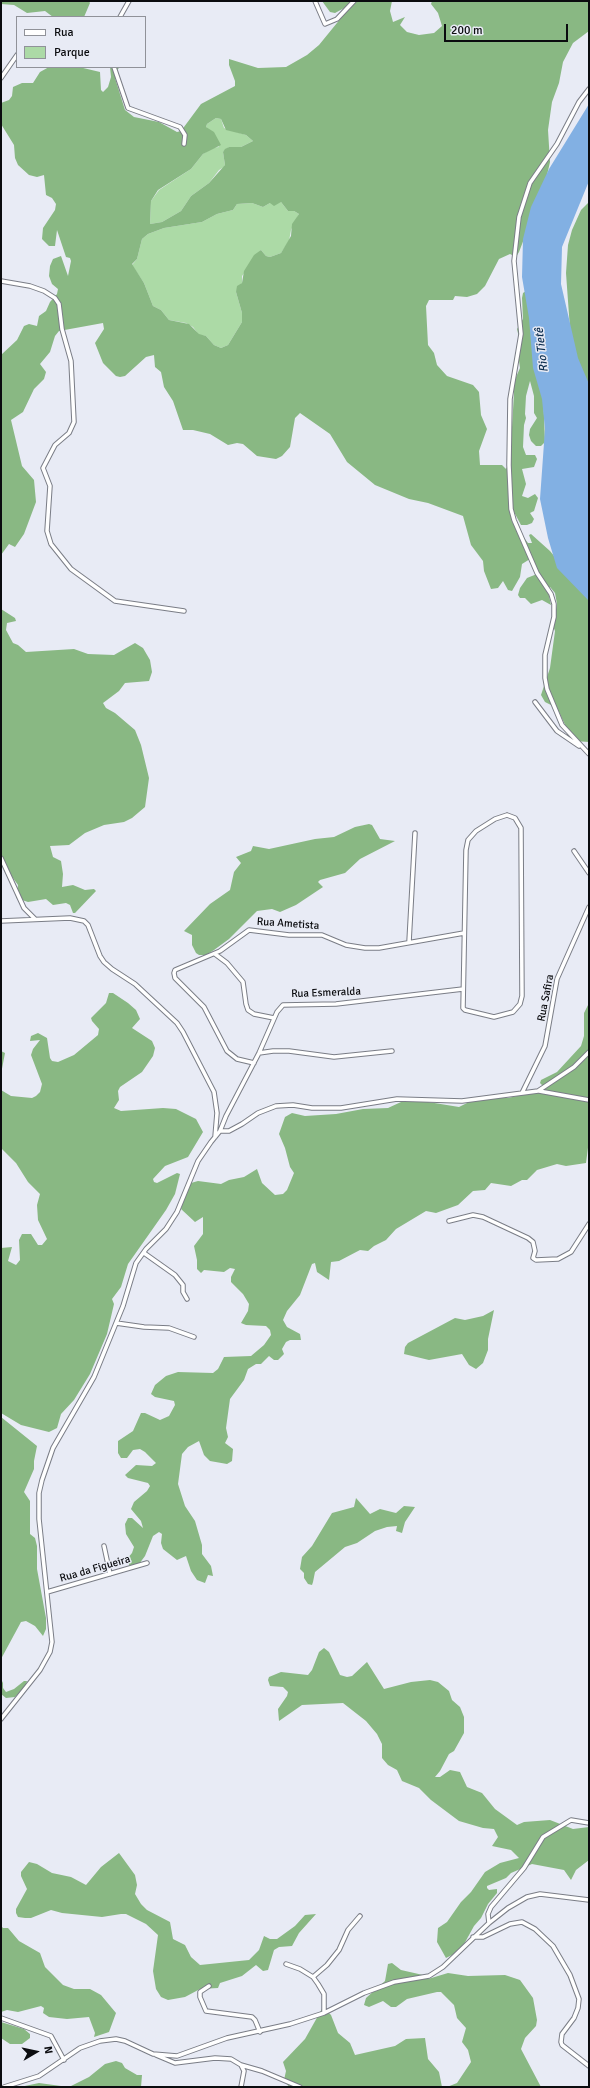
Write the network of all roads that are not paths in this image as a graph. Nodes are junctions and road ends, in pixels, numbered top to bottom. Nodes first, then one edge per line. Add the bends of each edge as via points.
1 (129, 1) edge
2 (315, 1) edge
3 (354, 1) edge
4 (121, 16) edge
5 (16, 56) edge
6 (114, 68) edge
7 (1, 78) edge
8 (589, 89) edge
9 (184, 144) dead end
10 (1, 281) edge
11 (184, 611) dead end
12 (535, 702) dead end
13 (580, 746) junction
14 (589, 746) edge
15 (584, 749) junction
16 (589, 754) edge
17 (415, 834) dead end
18 (574, 851) dead end
19 (1, 858) edge
20 (589, 873) edge
21 (589, 907) edge
22 (35, 919) junction
23 (1, 920) edge
24 (464, 933) junction
25 (409, 942) junction
26 (215, 954) junction
27 (463, 989) junction
28 (274, 1018) junction
29 (392, 1051) dead end
30 (589, 1052) edge
31 (259, 1053) junction
32 (254, 1063) junction
33 (538, 1091) junction
34 (522, 1094) junction
35 (589, 1100) edge
36 (220, 1131) junction
37 (215, 1138) junction
38 (449, 1221) dead end
39 (589, 1224) edge
40 (144, 1253) junction
41 (187, 1299) dead end
42 (116, 1323) junction
43 (194, 1336) dead end
44 (104, 1546) dead end
45 (147, 1563) dead end
46 (110, 1574) junction
47 (47, 1592) junction
48 (1, 1719) edge
49 (589, 1823) edge
50 (589, 1900) edge
51 (360, 1916) dead end
52 (489, 1923) junction
53 (473, 1937) junction
54 (286, 1964) dead end
55 (313, 1977) junction
56 (209, 1986) dead end
57 (324, 2014) junction
58 (1, 2018) edge
59 (260, 2032) junction
60 (153, 2054) junction
61 (64, 2060) junction
62 (241, 2065) junction
63 (589, 2066) edge
64 (4, 2087) edge
65 (241, 2087) edge
66 (300, 2087) edge

1 - 4 street
2 - 3 street via 325,24 337,19
5 - 7 street
6 - 9 street via 128,108 180,127 185,135
8 - 13 street via 579,102 557,144 530,183 519,217 514,261 521,334 510,399 509,425 511,509 538,573 551,594 555,611 546,650 545,683 562,726
10 - 11 street via 37,289 55,298 59,304 62,329 71,361 74,422 70,433 55,445 43,468 50,486 46,531 51,544 71,570 115,602
12 - 13 street via 562,736
13 - 15 street
14 - 15 street
15 - 16 street
17 - 25 street
18 - 20 street
19 - 22 street via 24,908
21 - 34 street, Rua Safira via 557,979 545,1046
22 - 23 street
22 - 37 street via 70,918 84,921 104,962 135,984 177,1023 214,1092 217,1112
24 - 25 street, Rua Ametista
24 - 27 street
24 - 27 street via 468,840 495,819 511,816 518,820 521,828 521,1001 510,1014 489,1016 464,1010
25 - 26 street, Rua Ametista via 365,948 346,945 322,935 289,935 250,930 245,931
26 - 28 street via 227,962 243,982 248,1010 254,1014
26 - 32 street, Rua Ametista via 179,968 174,975 204,1007 230,1055
27 - 28 street, Rua Esmeralda via 336,1004 285,1004 280,1006
28 - 31 street, Rua Esmeralda
29 - 31 street via 334,1057 289,1051
30 - 33 street via 574,1067
31 - 32 street, Rua Esmeralda
32 - 36 street, Rua Esmeralda
33 - 34 street
33 - 35 street
34 - 36 street via 462,1101 397,1099 340,1108 284,1105 270,1107 242,1124
36 - 37 street, Rua Esmeralda
37 - 40 street, Rua Esmeralda via 198,1161 177,1212 166,1229
38 - 39 street via 473,1215 483,1217 533,1242 536,1260 558,1259 571,1252
40 - 41 street via 175,1275 183,1285
40 - 42 street, Rua Esmeralda via 136,1263
42 - 43 street via 169,1328
42 - 47 street, Rua Esmeralda via 94,1377 53,1448 42,1480 39,1519
44 - 46 street
45 - 46 street, Rua da Figueira
46 - 47 street, Rua da Figueira
47 - 48 street, Rua Esmeralda via 52,1633 50,1652 27,1688
49 - 52 street via 571,1820 543,1837 524,1868 491,1907 488,1914
50 - 52 street via 534,1895 518,1901
51 - 55 street via 348,1930 339,1950
52 - 53 street
53 - 57 street via 443,1967 430,1976 402,1980 380,1987
53 - 63 street via 483,1937 510,1924 522,1922 535,1929 553,1946 570,1976 579,1999 574,2018 562,2034 561,2042
54 - 55 street
55 - 57 street via 324,1994
56 - 59 street via 200,1992 206,2011 252,2017
57 - 59 street
58 - 61 street via 51,2036
59 - 60 street via 227,2038 177,2056
60 - 61 street via 134,2044 116,2039 91,2044
60 - 62 street via 175,2064 215,2058 230,2059
61 - 64 street via 39,2076
62 - 65 street via 244,2071
62 - 66 street

